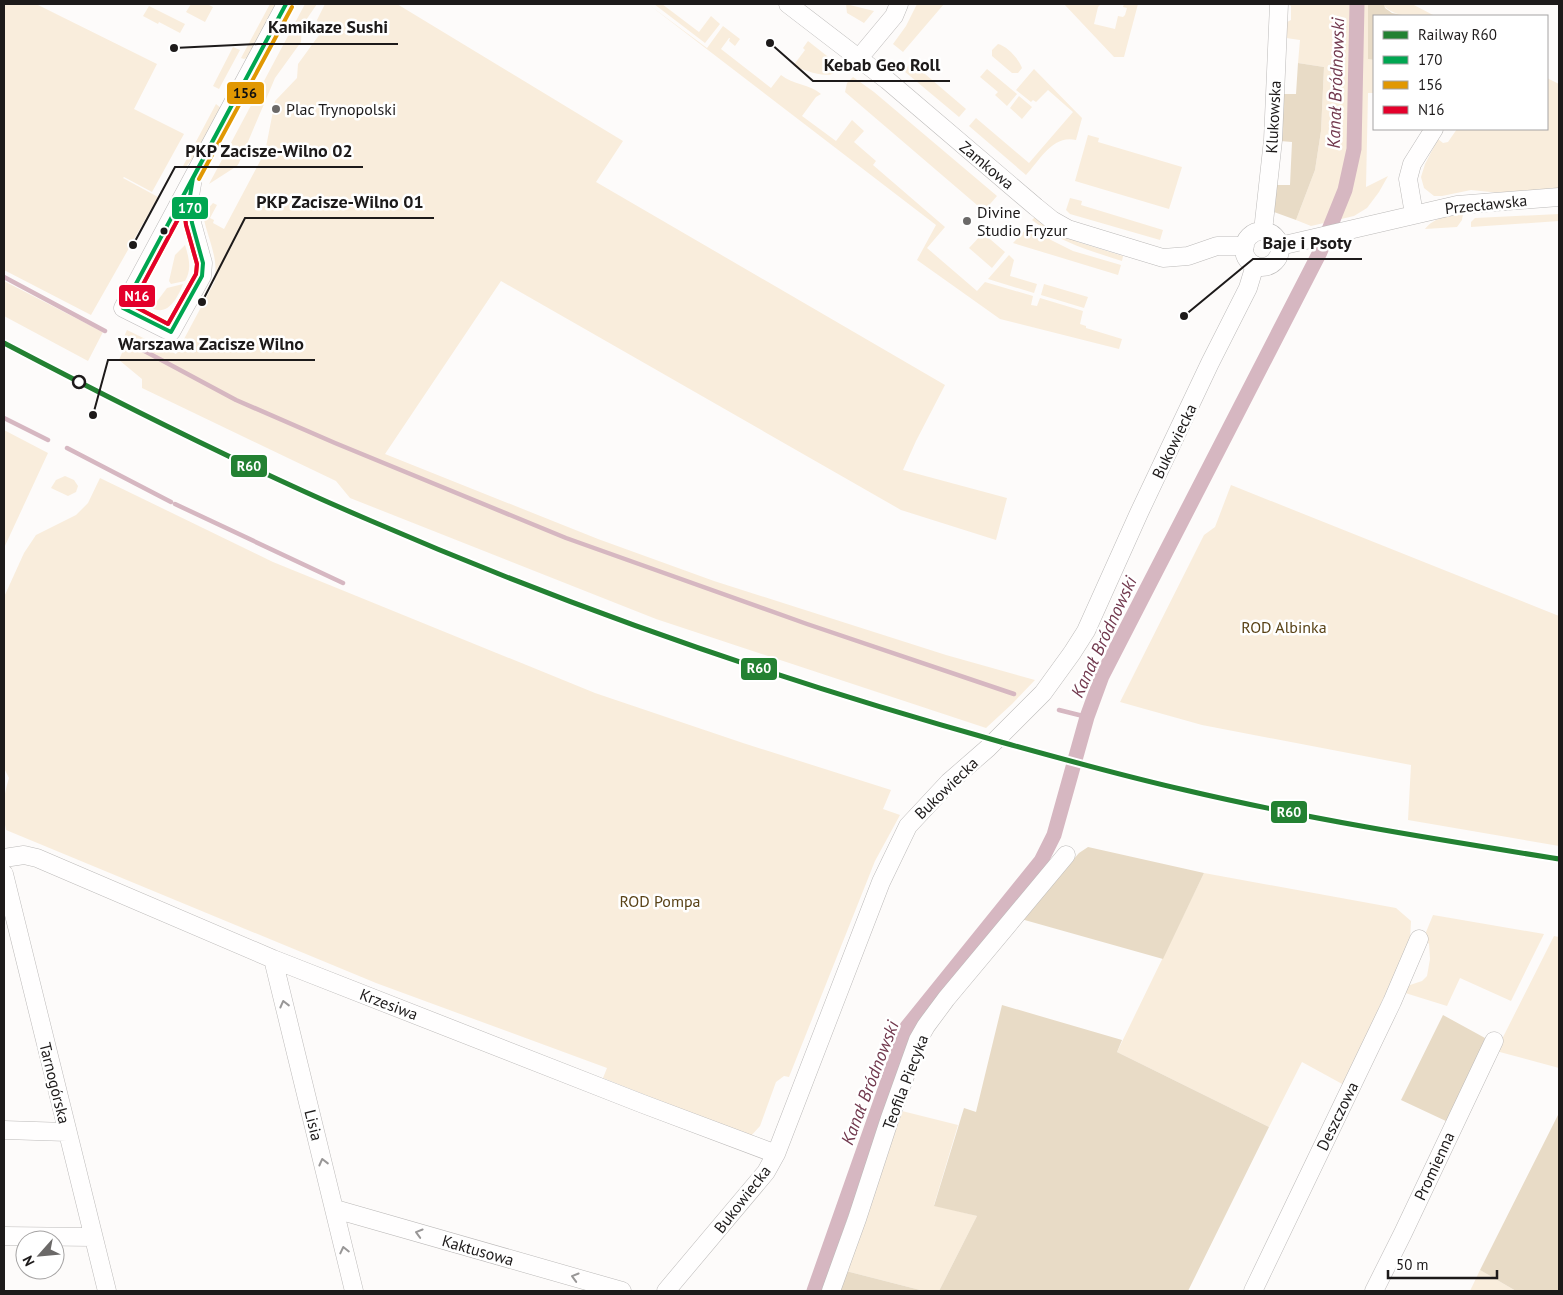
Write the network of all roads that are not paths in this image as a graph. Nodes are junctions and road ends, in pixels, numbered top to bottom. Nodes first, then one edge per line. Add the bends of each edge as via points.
1 (286, 4) edge
2 (788, 4) edge
3 (899, 4) edge
4 (1279, 4) edge
5 (859, 58) junction
6 (1433, 130) edge
7 (193, 178) junction
8 (1559, 196) edge
9 (1414, 214) junction
10 (1263, 231) junction
11 (1245, 246) junction
12 (1280, 246) junction
13 (1255, 265) junction
14 (1066, 855) dead end
15 (4, 858) edge
16 (4, 874) edge
17 (11, 934) edge
18 (1419, 939) dead end
19 (273, 959) junction
20 (1494, 1040) dead end
21 (4, 1130) edge
22 (67, 1132) junction
23 (776, 1154) junction
24 (334, 1209) junction
25 (4, 1236) edge
26 (93, 1237) junction
27 (107, 1291) edge
28 (354, 1291) edge
29 (622, 1291) edge
30 (666, 1291) edge
31 (831, 1291) edge
32 (1253, 1291) edge
33 (1374, 1291) edge

1 - 7 street
2 - 5 street, Zamkowa
3 - 5 street via 894,16
4 - 10 street, Klukowska via 1273,140
5 - 11 street, Zamkowa via 1036,207 1068,229 1163,258 1188,256 1218,246
6 - 9 street via 1412,164 1408,179
7 - 7 street via 123,308 171,332 202,276 203,263 189,202
8 - 9 street, Przecławska via 1457,205
9 - 12 street
10 - 11 street via 1251,235
10 - 12 street via 1274,235
11 - 13 street via 1247,258
12 - 13 street via 1273,263
13 - 23 street, Bukowiecka via 1248,288 1086,631 1043,693 949,782 908,826 881,882
14 - 31 street, Teofila Piecyka via 946,999 918,1040
15 - 19 street, Krzesiwa via 24,855 37,858
16 - 17 street, Tarnogórska
17 - 22 street, Tarnogórska
18 - 32 street, Deszczowa
19 - 23 street, Krzesiwa via 374,990 643,1104
24 -> 19 street, Lisia
20 - 33 street, Promienna
21 - 22 street
22 - 26 street, Tarnogórska
23 - 30 street, Bukowiecka via 766,1172
28 -> 24 street, Lisia
29 -> 24 street, Kaktusowa
25 - 26 street
26 - 27 street, Tarnogórska

